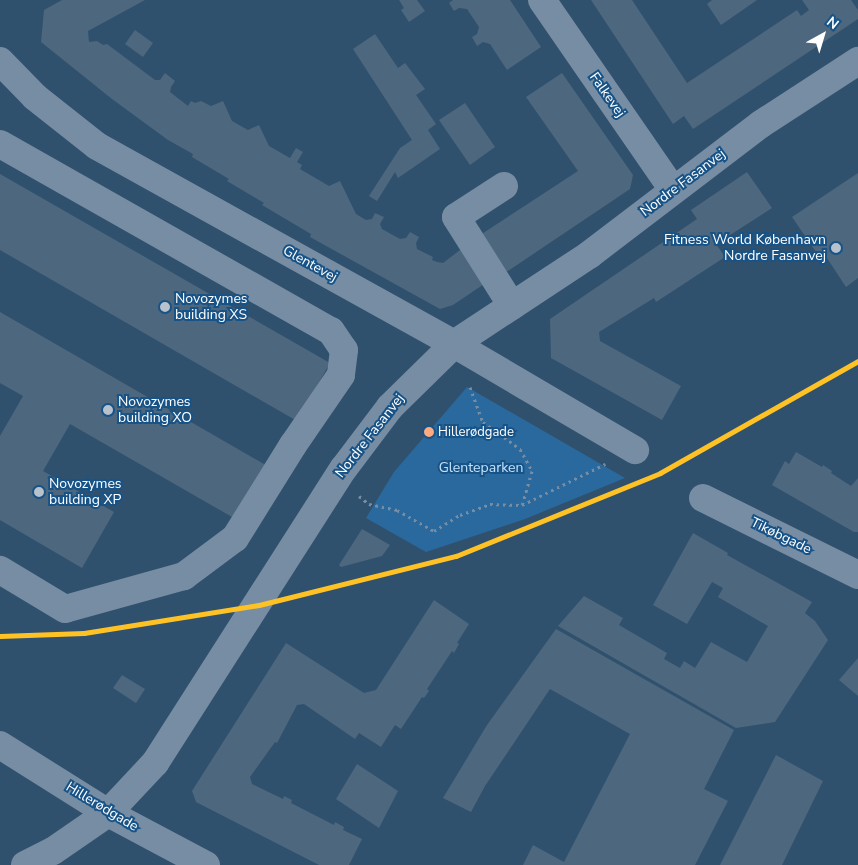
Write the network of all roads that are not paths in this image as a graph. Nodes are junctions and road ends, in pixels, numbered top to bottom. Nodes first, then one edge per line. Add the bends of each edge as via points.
1 (542, 0) edge
2 (0, 61) edge
3 (858, 61) edge
4 (0, 144) edge
5 (504, 186) dead end
6 (673, 190) junction
7 (512, 306) junction
8 (454, 344) junction
9 (635, 450) road end
10 (703, 498) dead end
11 (0, 570) edge
12 (858, 575) edge
13 (0, 745) edge
14 (108, 813) junction
15 (25, 865) edge
16 (206, 865) edge

1 - 6 street, Falkevej
2 - 8 street, Glentevej via 35,97 97,146
3 - 6 street, Nordre Fasanvej via 761,124
4 - 11 street via 331,331 344,350 341,375 235,538 184,576 65,610
5 - 7 street via 456,217
6 - 7 street, Nordre Fasanvej via 589,255
7 - 8 street, Nordre Fasanvej
8 - 9 street, Glentevej
8 - 14 street, Nordre Fasanvej via 390,407 335,481 155,763
10 - 12 street, Tikøbgade
13 - 14 street, Hillerødgade
14 - 15 street, Nordre Fasanvej via 53,851
14 - 16 street, Hillerødgade

